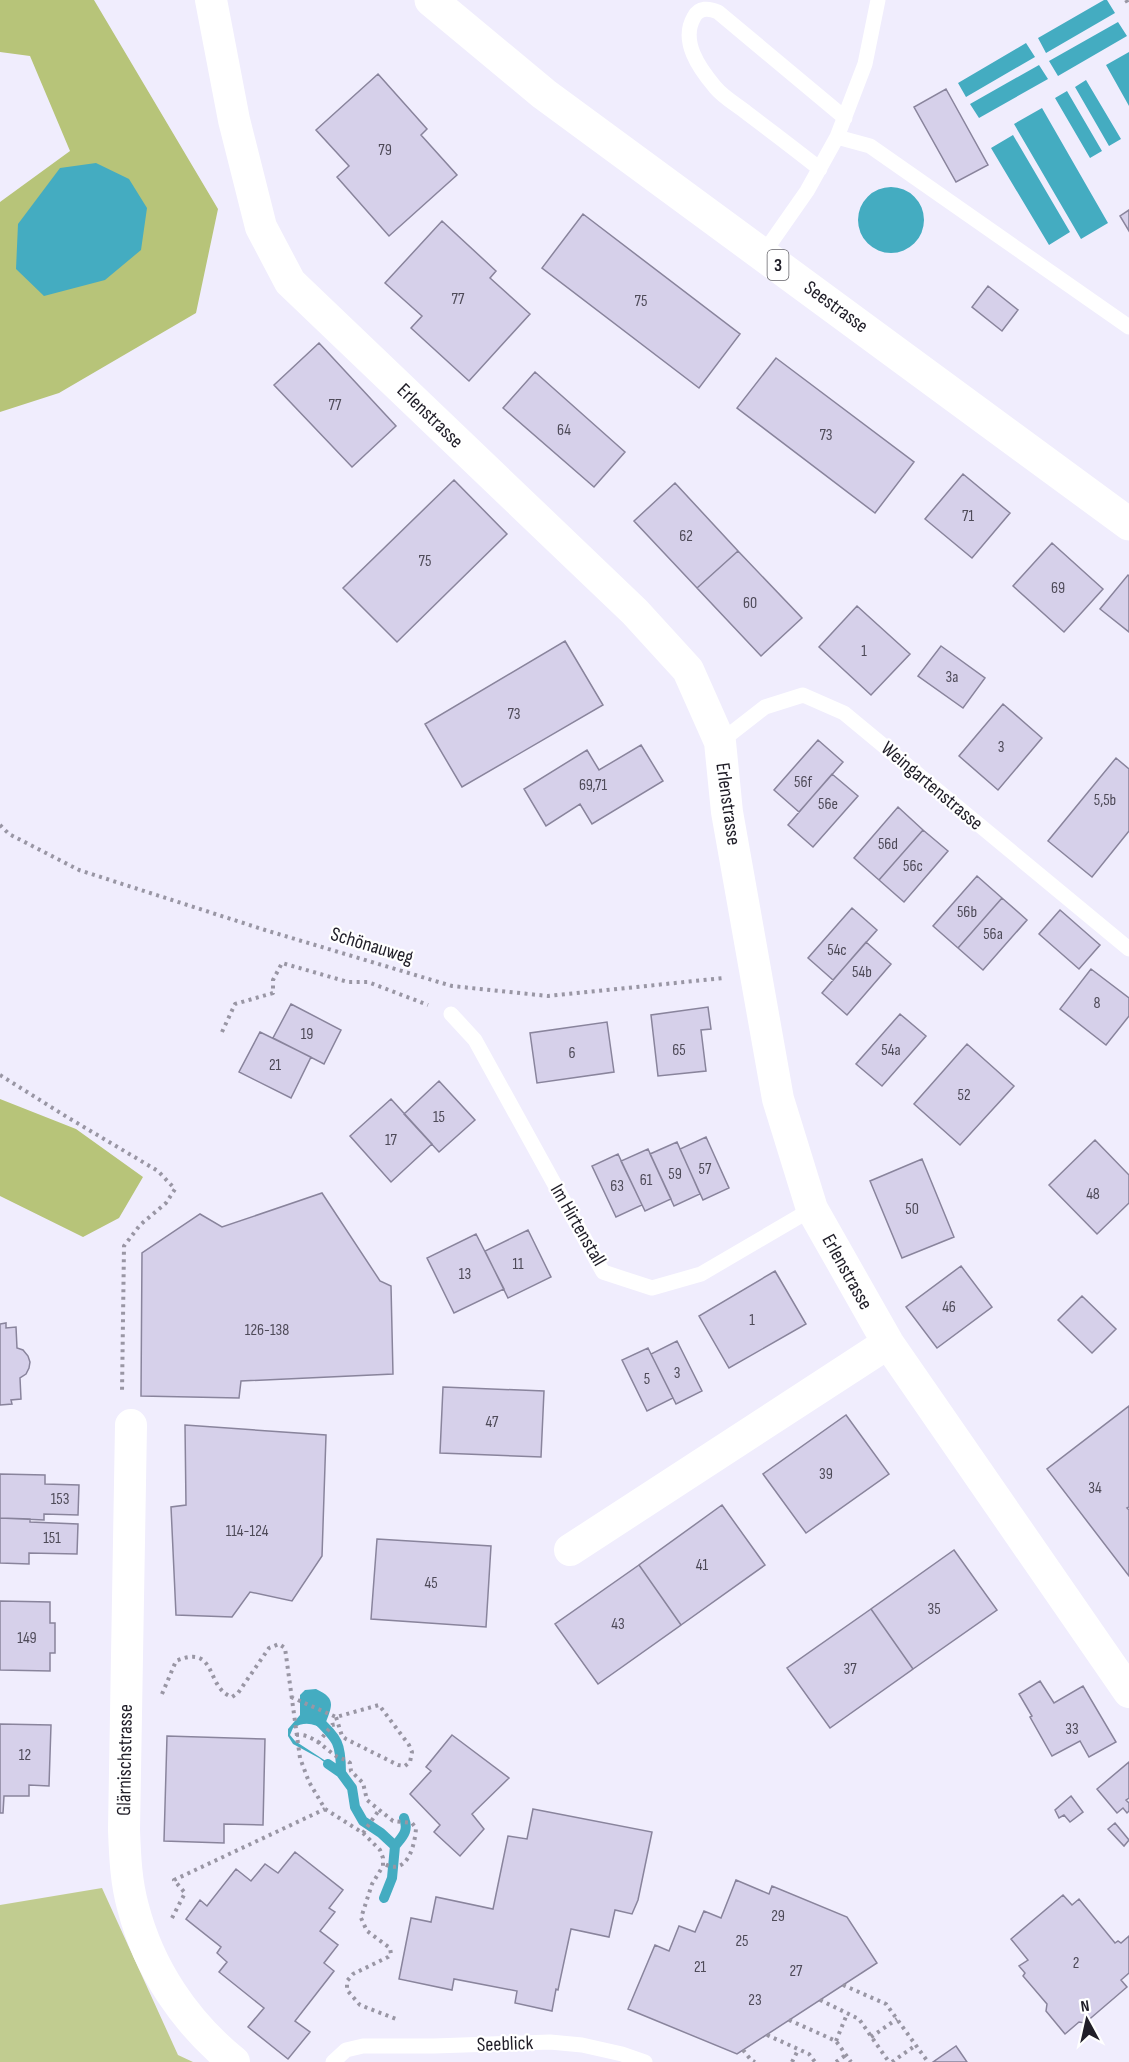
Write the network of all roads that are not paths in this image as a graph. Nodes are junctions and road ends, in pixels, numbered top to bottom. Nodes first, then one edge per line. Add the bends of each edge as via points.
1 (211, 0) edge
2 (431, 0) edge
3 (878, 0) edge
4 (845, 118) junction
5 (837, 137) junction
6 (820, 169) junction
7 (763, 254) junction
8 (1129, 327) edge
9 (1129, 524) edge
10 (720, 742) junction
11 (1129, 949) edge
12 (451, 1014) road end
13 (812, 1209) junction
14 (888, 1343) junction
15 (132, 1425) dead end
16 (570, 1550) dead end
17 (1129, 1692) edge
18 (234, 2062) edge
19 (333, 2062) edge
20 (645, 2062) edge

1 - 10 street, Erlenstrasse via 234,120 261,227 290,282 635,612 688,670
2 - 7 main road, Seestrasse / 3 via 544,94
3 - 4 lane via 865,64
4 - 5 lane
4 - 6 lane via 718,12 708,8 694,16 689,43 716,88
5 - 6 lane
5 - 8 lane via 870,146
6 - 7 lane
7 - 9 main road, Seestrasse / 3
10 - 11 lane, Weingartenstrasse via 765,707 803,695 844,713
10 - 13 street, Erlenstrasse via 727,812 778,1099
12 - 13 lane, Im Hirtenstall via 475,1040 603,1272 652,1288 701,1274
13 - 14 street, Erlenstrasse
14 - 16 street
14 - 17 street, Erlenstrasse
15 - 18 street, Glärnischstrasse via 126,1872 132,1907 162,1981 185,2016
19 - 20 lane, Seeblick via 346,2050 363,2046 550,2042 582,2045

